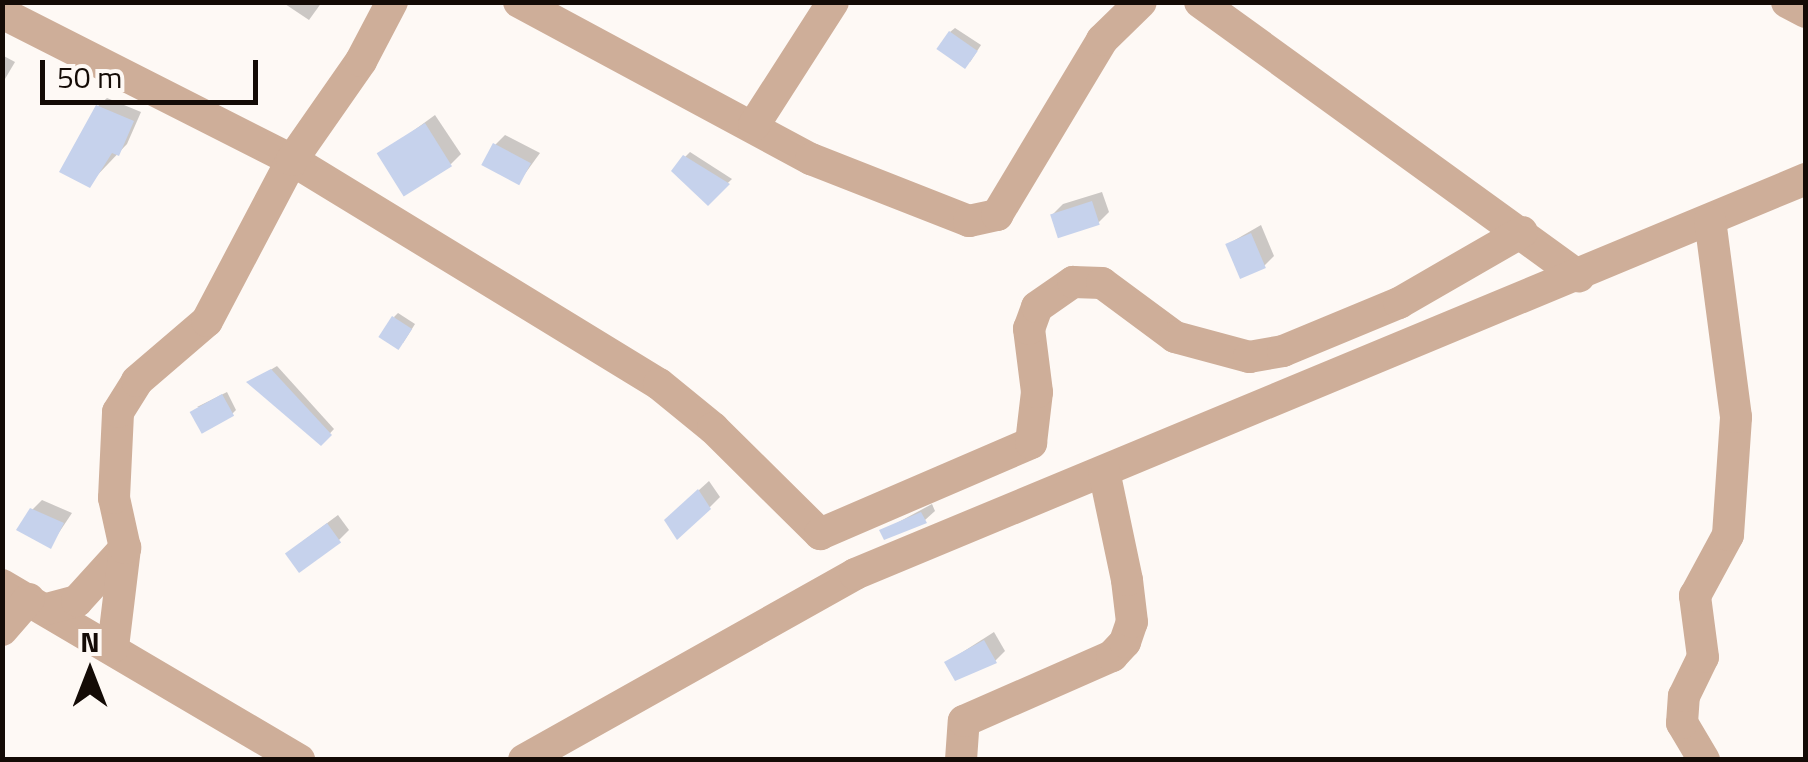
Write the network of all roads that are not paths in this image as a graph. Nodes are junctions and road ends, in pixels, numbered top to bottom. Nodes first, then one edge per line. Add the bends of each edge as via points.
1 (392, 2) edge
2 (519, 2) edge
3 (833, 2) edge
4 (1141, 2) edge
5 (1200, 2) edge
6 (1787, 2) edge
7 (1806, 12) edge
8 (2, 13) edge
9 (754, 125) junction
10 (292, 160) junction
11 (1806, 179) edge
12 (1710, 220) junction
13 (1522, 232) junction
14 (1579, 276) junction
15 (1104, 471) junction
16 (820, 534) junction
17 (125, 548) junction
18 (855, 574) junction
19 (26, 598) edge
20 (2, 630) edge
21 (113, 647) junction
22 (299, 760) edge
23 (524, 760) edge
24 (961, 760) edge
25 (1704, 760) edge

1 - 10 street via 361,61
2 - 9 street
3 - 9 street
4 - 9 street via 1102,40 1014,190 985,219 942,214 811,158
5 - 13 street
6 - 7 street
8 - 10 street
10 - 16 street via 659,384
10 - 17 street via 207,320 137,381 118,412 114,498
11 - 12 street
12 - 14 street
12 - 25 street via 1736,417 1728,535 1696,596 1703,658 1684,696 1682,722
13 - 14 street
13 - 16 street via 1398,303 1284,352 1249,357 1175,338 1102,283 1073,282 1037,307 1030,329 1037,408 1031,444
14 - 15 street
15 - 18 street
15 - 24 street via 1129,594 1132,622 1125,642 1112,656 964,720
16 - 18 street
17 - 19 street via 77,601
17 - 21 street
18 - 23 street
19 - 20 street
19 - 21 street
21 - 22 street

